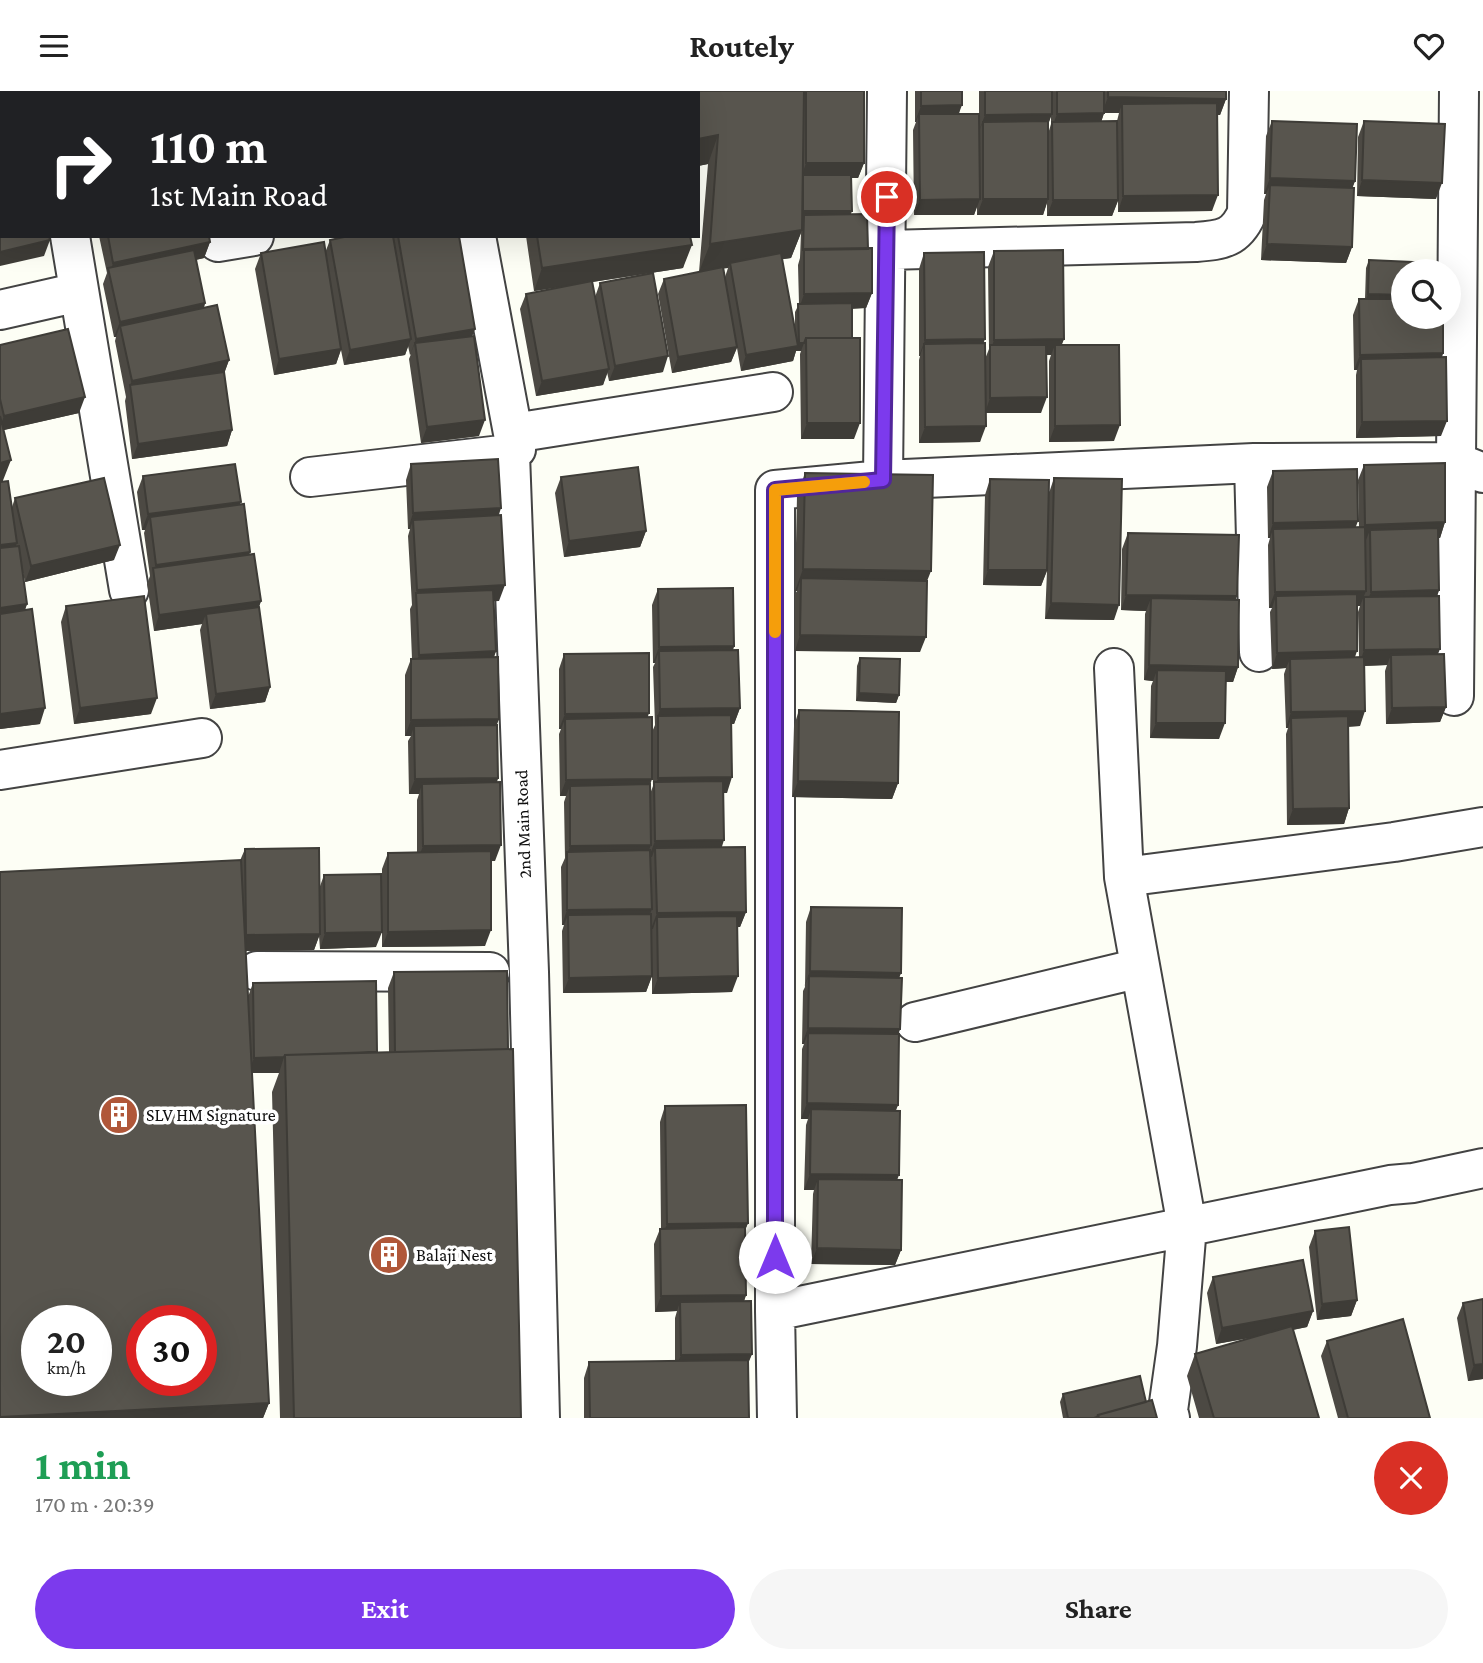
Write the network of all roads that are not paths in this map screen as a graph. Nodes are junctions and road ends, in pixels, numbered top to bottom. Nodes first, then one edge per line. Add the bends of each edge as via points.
1 (887, 91) edge
2 (1249, 91) edge
3 (1459, 91) edge
4 (70, 238) edge
5 (476, 238) edge
6 (887, 250) junction
7 (79, 292) junction
8 (0, 310) edge
9 (774, 392) dead end
10 (512, 443) junction
11 (1254, 463) junction
12 (1470, 468) edge
13 (310, 477) dead end
14 (883, 480) junction
15 (129, 590) dead end
16 (1259, 652) dead end
17 (1114, 668) dead end
18 (1454, 696) dead end
19 (202, 738) dead end
20 (0, 770) edge
21 (1483, 827) edge
22 (1124, 877) junction
23 (1140, 968) junction
24 (257, 971) dead end
25 (529, 972) junction
26 (915, 1022) dead end
27 (1483, 1168) edge
28 (1186, 1226) junction
29 (775, 1311) junction
30 (540, 1418) edge
31 (777, 1418) edge
32 (1170, 1418) edge

1 - 6 street
2 - 6 street via 1247,213 1230,236 1196,242
3 - 12 street
4 - 7 street
5 - 10 street, 2nd Main Road
6 - 14 street
7 - 8 street
7 - 15 street
9 - 10 street
10 - 13 street
10 - 25 street, 2nd Main Road
11 - 12 street
11 - 14 street
11 - 16 street
12 - 18 street
14 - 29 street via 775,490
17 - 22 street
19 - 20 street
21 - 22 street
22 - 23 street
23 - 26 street
23 - 28 street
24 - 25 street
25 - 30 street, 2nd Main Road
27 - 28 street
28 - 29 street
28 - 32 street
29 - 31 street

